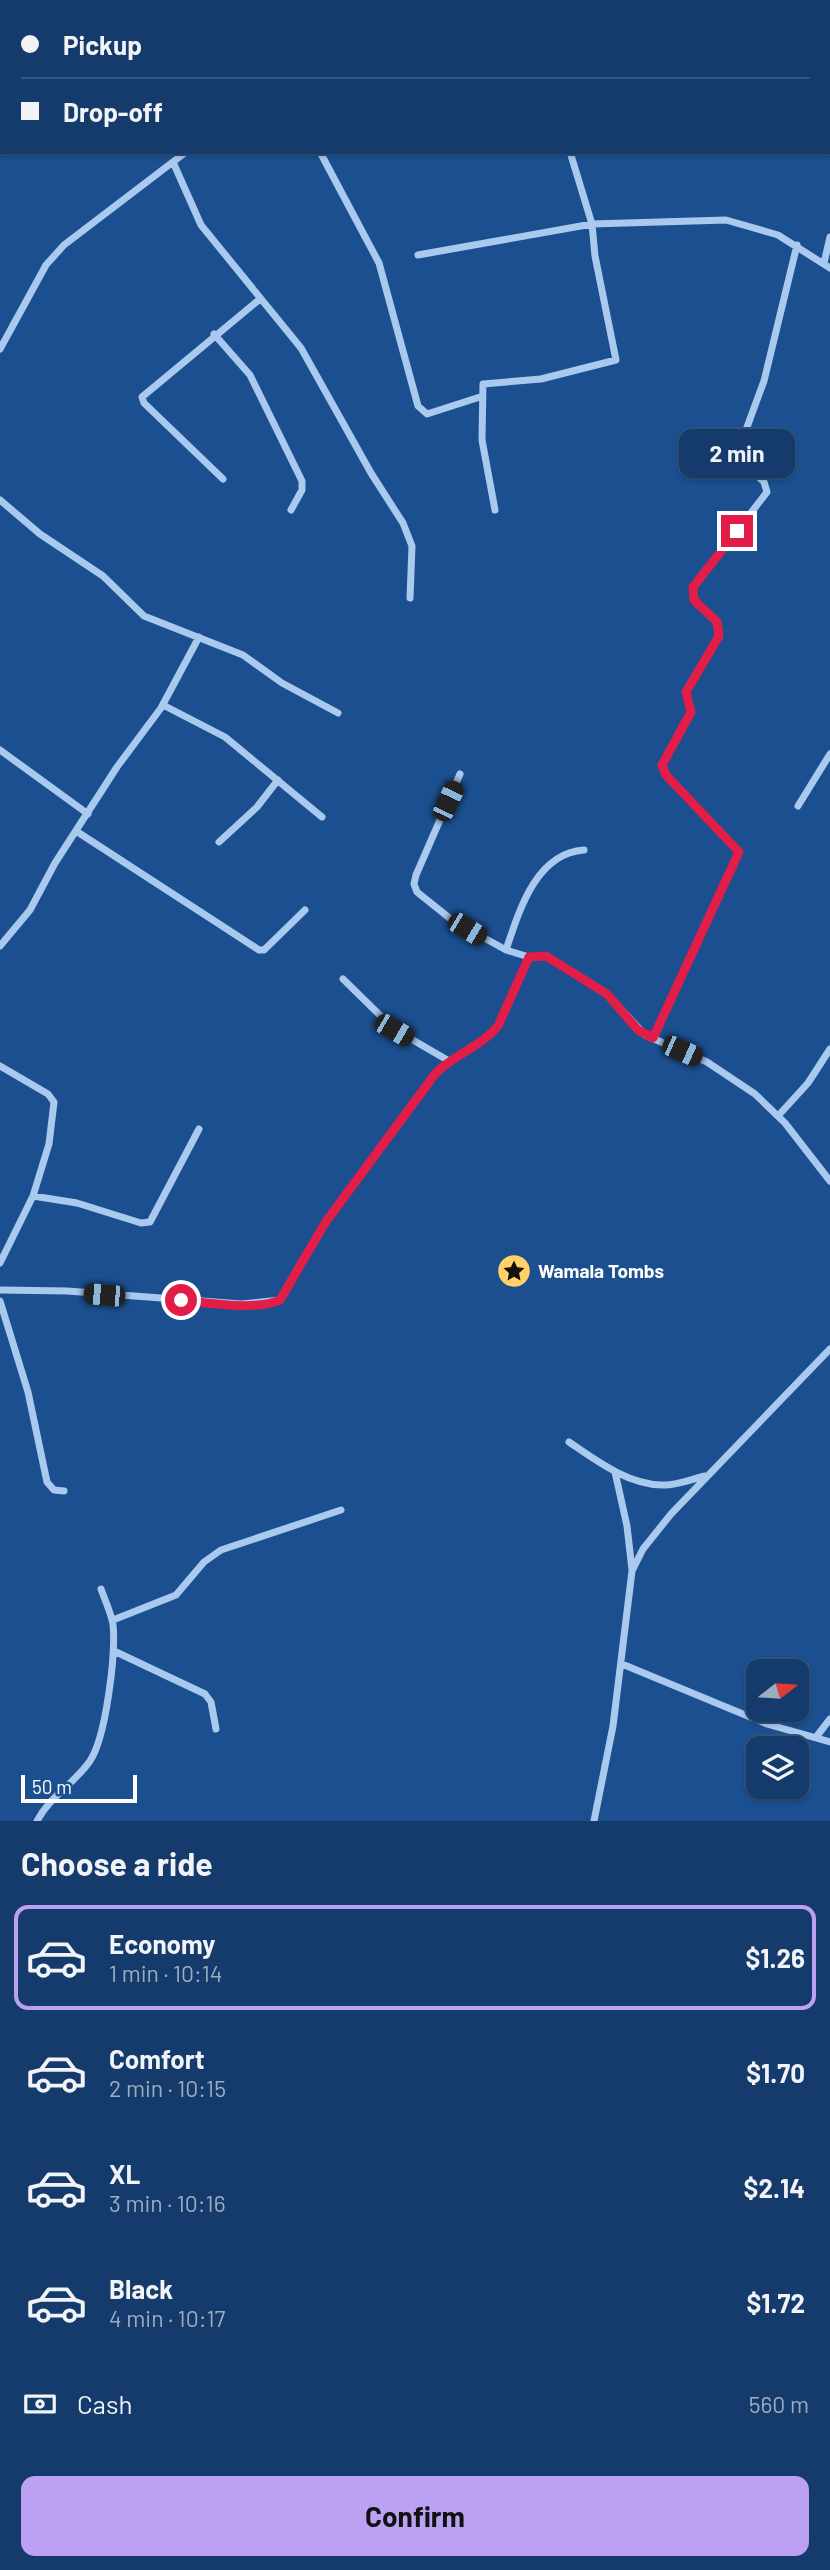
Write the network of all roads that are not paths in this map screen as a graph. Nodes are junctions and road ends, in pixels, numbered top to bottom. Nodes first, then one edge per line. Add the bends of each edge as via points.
1 (183, 154) edge
2 (321, 154) edge
3 (571, 154) edge
4 (173, 162) junction
5 (592, 224) junction
6 (830, 237) edge
7 (797, 245) junction
8 (418, 255) dead end
9 (827, 266) edge
10 (260, 299) junction
11 (214, 334) junction
12 (0, 349) edge
13 (480, 397) junction
14 (223, 480) dead end
15 (0, 500) edge
16 (291, 510) dead end
17 (495, 510) dead end
18 (410, 598) dead end
19 (199, 637) junction
20 (163, 705) junction
21 (338, 713) dead end
22 (0, 750) edge
23 (830, 754) edge
24 (460, 774) dead end
25 (278, 780) junction
26 (798, 806) dead end
27 (88, 814) junction
28 (321, 817) dead end
29 (76, 831) junction
30 (219, 842) dead end
31 (584, 850) dead end
32 (305, 910) dead end
33 (0, 946) edge
34 (506, 950) junction
35 (529, 957) junction
36 (343, 979) dead end
37 (653, 1038) junction
38 (830, 1049) edge
39 (449, 1061) junction
40 (0, 1066) edge
41 (778, 1116) junction
42 (199, 1129) dead end
43 (830, 1181) edge
44 (33, 1196) junction
45 (0, 1264) edge
46 (0, 1290) edge
47 (0, 1301) edge
48 (828, 1353) edge
49 (569, 1442) dead end
50 (615, 1472) junction
51 (706, 1476) junction
52 (64, 1491) dead end
53 (341, 1510) dead end
54 (632, 1571) junction
55 (100, 1589) dead end
56 (113, 1620) junction
57 (114, 1651) junction
58 (622, 1664) junction
59 (830, 1719) edge
60 (216, 1729) dead end
61 (817, 1736) junction
62 (830, 1742) edge
63 (37, 1821) edge
64 (594, 1821) edge

1 - 4 street
2 - 13 street via 379,264 418,406 427,414
3 - 5 street
4 - 10 street via 201,225
4 - 12 street via 64,244 46,265
5 - 7 street via 726,220 749,224
5 - 8 street
5 - 13 street via 615,360 541,379 487,382 480,388
6 - 9 street
7 - 9 street
7 - 37 street via 764,381 736,457 764,482 767,492 693,587 694,600 717,622 719,636 686,692 691,712 662,765 666,775 739,852
10 - 11 street
10 - 18 street via 301,348 409,534
11 - 14 street via 142,400
11 - 16 street via 250,375 297,469 302,490
13 - 17 street via 482,440
15 - 19 street via 40,534 103,576 144,616
19 - 20 street
19 - 21 street via 243,655 282,683
20 - 25 street via 225,737
20 - 27 street
22 - 27 street
23 - 26 street
24 - 34 street via 414,884 417,892 452,920
25 - 28 street
25 - 30 street
27 - 29 street
29 - 32 street via 259,950
29 - 33 street via 30,910
31 - 34 street via 565,853 538,877 520,909
34 - 35 street
35 - 37 street via 546,956 607,994 638,1030
35 - 39 street via 498,1026 475,1047
36 - 39 street via 394,1030
37 - 41 street via 707,1062 755,1094
38 - 41 street
39 - 46 street via 325,1223 280,1300 273,1304
40 - 44 street via 54,1102 49,1144
41 - 43 street
42 - 44 street via 148,1223
44 - 45 street
47 - 52 street via 29,1392 47,1482 54,1490
48 - 51 street
49 - 50 street
50 - 51 street via 663,1485
50 - 54 street
51 - 54 street via 643,1549
53 - 56 street via 221,1550 204,1562 177,1595
54 - 58 street
55 - 56 street
56 - 57 street
57 - 60 street via 195,1686 211,1702
57 - 63 street via 97,1749
58 - 61 street via 767,1724
58 - 64 street
59 - 61 street
61 - 62 street

